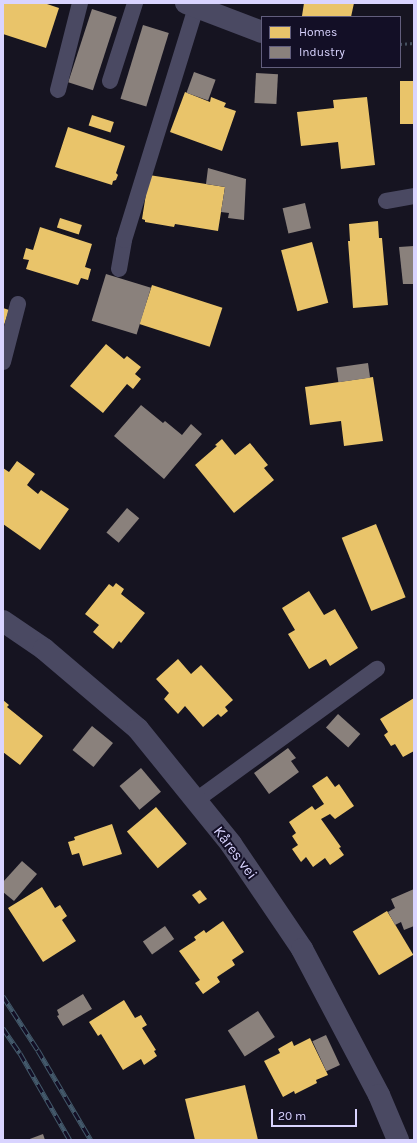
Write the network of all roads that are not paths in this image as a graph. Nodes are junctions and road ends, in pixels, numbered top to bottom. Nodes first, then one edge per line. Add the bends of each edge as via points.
1 (80, 3) edge
2 (135, 3) edge
3 (191, 5) edge
4 (261, 32) edge
5 (110, 81) dead end
6 (58, 90) dead end
7 (414, 196) edge
8 (386, 201) dead end
9 (119, 269) dead end
10 (18, 304) dead end
11 (3, 362) edge
12 (3, 620) edge
13 (377, 669) dead end
14 (195, 801) junction
15 (398, 1140) edge

1 - 6 lane
2 - 5 lane
3 - 4 street
3 - 9 lane via 124,240
7 - 8 lane
10 - 11 lane
12 - 14 street, Kåres vei via 44,649 138,729
13 - 14 lane
14 - 15 street, Kåres vei via 231,844 302,949 379,1095

